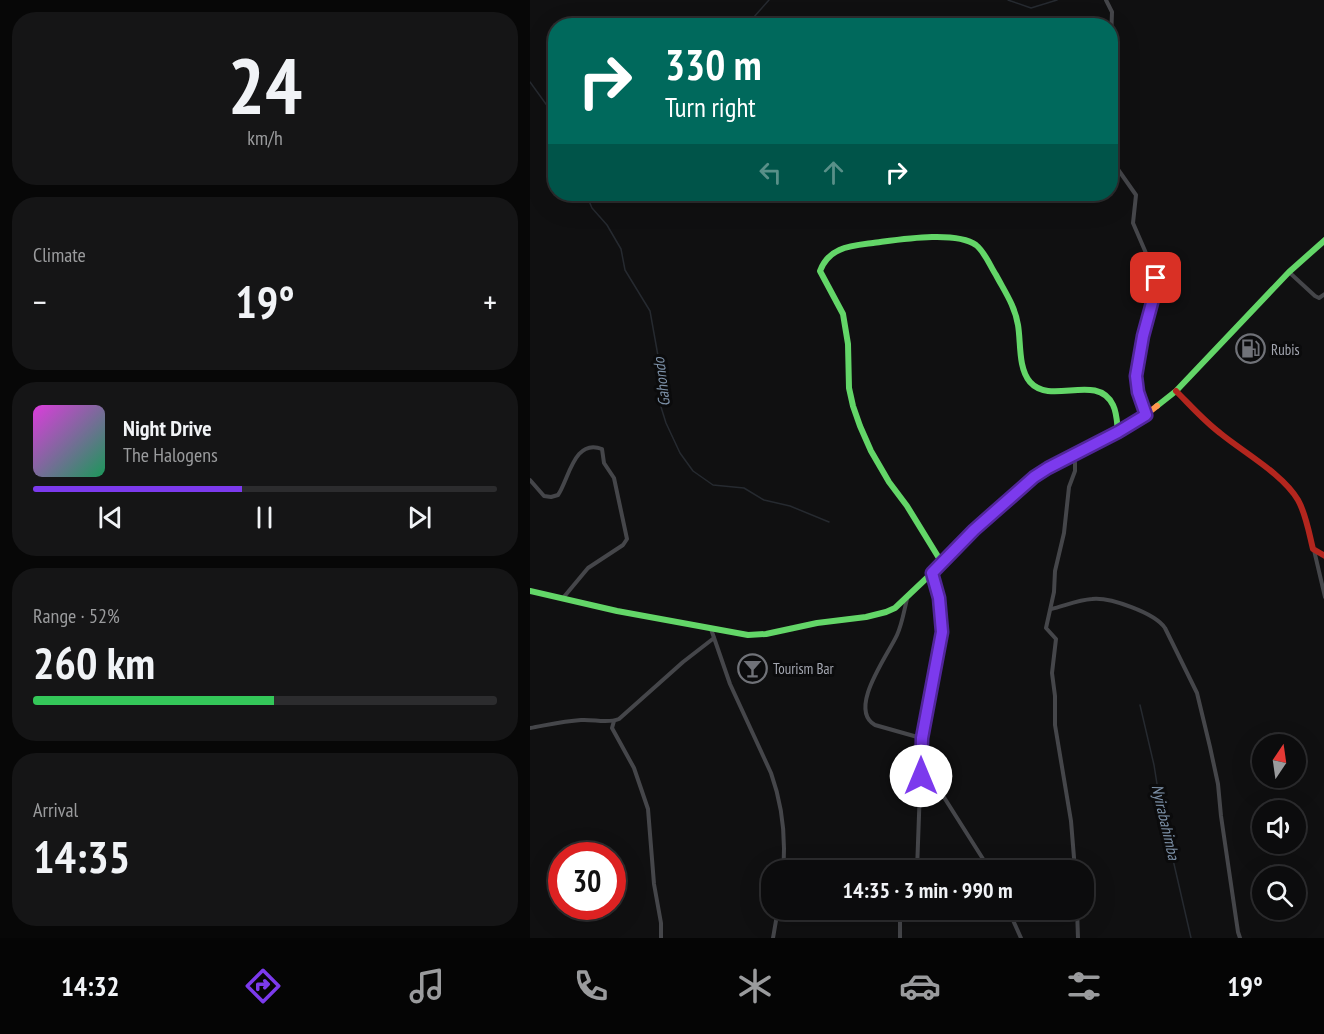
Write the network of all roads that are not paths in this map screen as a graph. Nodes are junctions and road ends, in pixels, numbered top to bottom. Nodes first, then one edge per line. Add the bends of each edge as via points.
1 (1106, 0) edge
2 (1112, 18) edge
3 (1118, 169) edge
4 (1325, 240) edge
5 (1289, 272) junction
6 (1325, 294) edge
7 (1176, 391) junction
8 (1146, 415) junction
9 (1118, 432) junction
10 (1072, 456) junction
11 (530, 480) edge
12 (1314, 550) junction
13 (1325, 556) edge
14 (942, 563) junction
15 (932, 573) junction
16 (530, 591) edge
17 (908, 595) junction
18 (1325, 597) edge
19 (563, 599) junction
20 (1051, 609) junction
21 (711, 629) junction
22 (714, 638) junction
23 (614, 721) junction
24 (530, 728) edge
25 (922, 738) junction
26 (922, 761) junction
27 (783, 860) edge
28 (917, 860) edge
29 (984, 860) edge
30 (1074, 860) edge
31 (776, 920) edge
32 (900, 920) edge
33 (1013, 920) edge
34 (1077, 920) edge
35 (661, 938) edge
36 (773, 938) edge
37 (900, 938) edge
38 (1021, 938) edge
39 (1078, 938) edge
40 (1240, 938) edge

1 - 2 street
3 - 8 street via 1136,195 1133,224 1156,283 1136,376
4 - 5 main road
5 - 6 street via 1315,296
5 - 7 main road
7 - 8 main road
7 - 12 main road via 1218,432 1293,493
8 - 9 main road
9 - 10 main road
9 - 14 main road via 1113,405 1099,392 1074,388 1050,392 1031,383 1025,372 1012,302 975,244 951,237 931,237 852,246 831,254 820,271 843,314 856,416 889,482
10 - 14 main road via 1041,472 1009,498
10 - 20 street via 1075,471 1069,487
11 - 19 street via 544,496 558,495 575,459 592,447 602,449 604,463 614,478 626,542 588,568
12 - 13 main road
12 - 18 street
14 - 15 main road
15 - 17 main road
15 - 25 street via 942,632
16 - 19 main road
17 - 21 main road via 894,608 868,618 818,622 759,635
17 - 25 street via 898,634 872,681 865,712 875,725
19 - 21 main road
20 - 30 street via 1046,628 1056,639 1052,673 1055,725
20 - 40 street via 1103,599 1144,613 1165,628 1197,693 1211,747
21 - 22 street
22 - 23 street
22 - 27 street via 775,785 783,822
23 - 24 street via 578,720
23 - 35 street via 612,728 634,768 648,809
25 - 26 street
26 - 28 street
26 - 29 street
31 - 36 street
32 - 37 street
33 - 38 street
34 - 39 street

